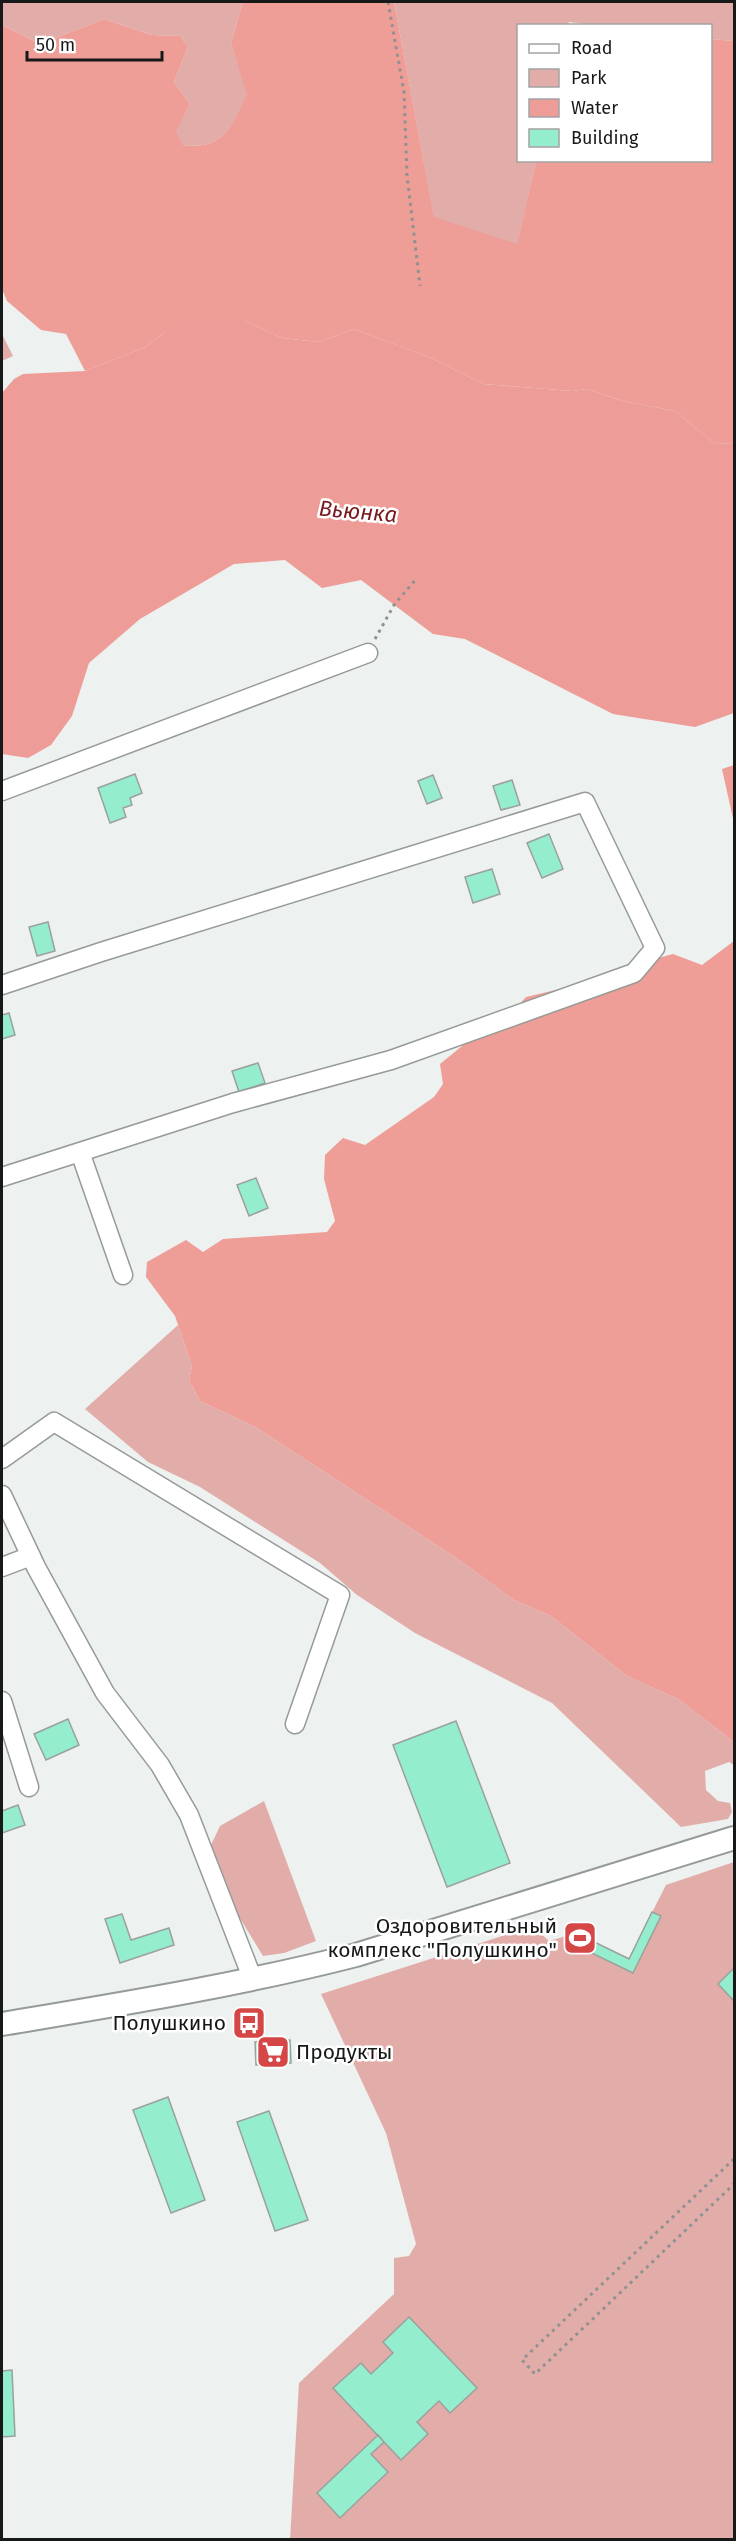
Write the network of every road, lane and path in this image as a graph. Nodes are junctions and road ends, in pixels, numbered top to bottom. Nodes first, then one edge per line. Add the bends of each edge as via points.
1 (388, 2) edge
2 (420, 286) dead end
3 (416, 579) dead end
4 (368, 653) joint
5 (2, 790) edge
6 (2, 985) edge
7 (80, 1152) junction
8 (2, 1178) edge
9 (123, 1275) dead end
10 (2, 1459) edge
11 (2, 1495) edge
12 (31, 1556) junction
13 (2, 1567) edge
14 (2, 1701) edge
15 (295, 1724) dead end
16 (29, 1787) dead end
17 (735, 1838) edge
18 (253, 1980) junction
19 (2, 2024) edge
20 (735, 2158) edge
21 (735, 2184) edge

1 - 2 path via 404,92 407,176
3 - 4 path via 394,605
4 - 5 street
6 - 7 street via 585,802 655,948 634,973 402,1056 233,1103
7 - 8 street
7 - 9 street
10 - 15 street via 54,1422 340,1595
11 - 12 street
12 - 13 street
12 - 18 street via 105,1693 160,1765 189,1815
14 - 16 street
17 - 18 main road via 356,1955
18 - 19 main road
20 - 21 path via 522,2360 535,2374

